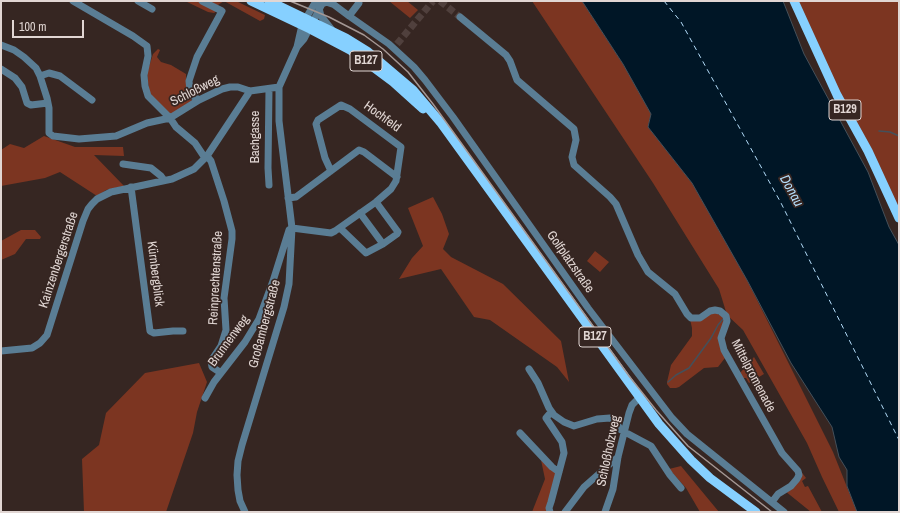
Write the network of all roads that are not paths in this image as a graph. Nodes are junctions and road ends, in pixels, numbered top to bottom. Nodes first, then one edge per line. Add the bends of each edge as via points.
1 (73, 1) edge
2 (138, 1) edge
3 (202, 1) edge
4 (250, 1) edge
5 (269, 1) edge
6 (358, 1) edge
7 (794, 1) edge
8 (331, 2) edge
9 (318, 4) edge
10 (152, 9) dead end
11 (349, 16) junction
12 (460, 16) tunnel mouth
13 (308, 23) junction
14 (333, 31) junction
15 (1, 46) edge
16 (1, 69) edge
17 (40, 76) junction
18 (279, 87) junction
19 (269, 89) junction
20 (250, 90) junction
21 (92, 100) dead end
22 (199, 100) junction
23 (48, 103) junction
24 (170, 118) junction
25 (455, 144) junction
26 (206, 157) junction
27 (124, 164) dead end
28 (331, 171) junction
29 (397, 177) junction
30 (164, 180) junction
31 (269, 186) dead end
32 (131, 187) junction
33 (288, 198) junction
34 (376, 202) junction
35 (360, 213) junction
36 (899, 218) edge
37 (292, 228) junction
38 (340, 228) junction
39 (383, 244) junction
40 (183, 331) dead end
41 (1, 351) edge
42 (530, 369) dead end
43 (221, 373) junction
44 (205, 398) dead end
45 (639, 398) junction
46 (551, 412) junction
47 (625, 431) junction
48 (520, 433) dead end
49 (618, 457) junction
50 (559, 472) junction
51 (681, 488) dead end
52 (772, 502) junction
53 (245, 512) edge
54 (550, 512) edge
55 (565, 512) edge
56 (605, 512) edge
57 (756, 512) edge
58 (784, 512) edge

1 - 24 street, Schloßweg via 147,46 148,56 144,74 147,92 152,101
2 - 10 street
3 - 22 street via 222,11 197,57 189,81 190,91
4 - 13 main road, B127
5 - 13 main road, B127
6 - 11 street
7 - 36 main road, B129 via 836,95 868,151
8 - 9 street, Golfplatzstraße
8 - 11 street, Golfplatzstraße
9 - 13 street
9 - 14 street via 320,16
11 - 52 street, Golfplatzstraße via 395,46 431,87 588,308 672,418 687,434
12 - 52 street, Mittelpromenade via 506,55 517,80 574,129 574,165 616,204 648,272 675,294 691,318 700,318 715,310 726,316 727,321 721,338 724,350 782,453 799,475 791,486 778,494
13 - 14 main road, B127
13 - 18 street, Großambergstraße via 304,39 297,47
13 - 25 main road, B127 via 388,78 417,103
14 - 25 main road, B127 via 367,51 403,80 425,103
15 - 17 street via 14,50 24,57 36,68
16 - 23 street via 15,78 22,87 27,103
17 - 21 street via 49,73 60,76
17 - 23 street
18 - 19 street, Schloßweg
18 - 33 street, Großambergstraße via 279,121
19 - 20 street, Schloßweg
19 - 31 street, Bachgasse
20 - 22 street, Schloßweg via 230,87
20 - 26 street, Kainzenbergerstraße
22 - 24 street, Schloßweg
23 - 24 street via 49,133 57,138 116,136
24 - 26 street, Reinprechtenstraße
25 - 45 main road, B127
26 - 30 street, Kainzenbergerstraße via 189,172
26 - 43 street, Reinprechtenstraße via 211,161 232,231 224,298 226,330 221,346 211,361 212,367
27 - 30 street via 151,168
28 - 29 street via 359,150
28 - 29 street, Hochfeld via 316,124 340,105 344,105 401,147
28 - 33 street via 296,196
29 - 34 street via 391,189
30 - 32 street, Kainzenbergerstraße
32 - 40 street, Kürnbergblick via 150,331
32 - 41 street, Kainzenbergerstraße via 104,195 88,209 49,330 43,340 32,348
33 - 37 street, Großambergstraße
34 - 35 street
34 - 39 street via 398,232
35 - 38 street
35 - 39 street
37 - 38 street via 331,233
37 - 43 street, Brunnenweg via 287,233 259,319
37 - 53 street, Großambergstraße via 289,284 284,307 238,461 238,490
38 - 39 street via 366,253
42 - 46 street
43 - 44 street, Brunnenweg
45 - 47 street, Schloßholzweg via 632,405
45 - 57 main road, B127 via 691,460 710,478
46 - 47 street via 574,426 610,418
46 - 50 street via 546,418 564,447
47 - 49 street, Schloßholzweg
47 - 51 street via 651,446
48 - 50 street via 552,468
49 - 55 street via 584,487
49 - 56 street, Schloßholzweg via 613,489
50 - 54 street
52 - 58 street, Golfplatzstraße

